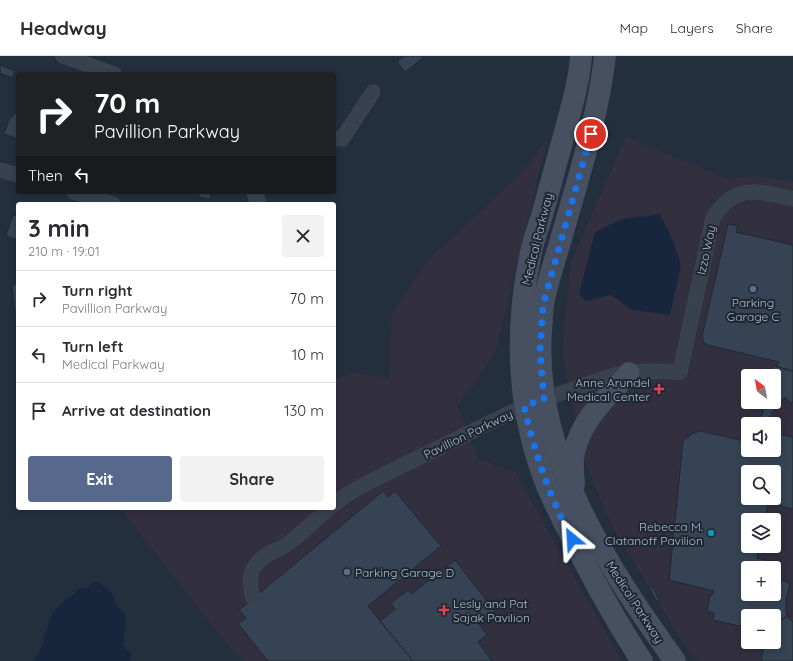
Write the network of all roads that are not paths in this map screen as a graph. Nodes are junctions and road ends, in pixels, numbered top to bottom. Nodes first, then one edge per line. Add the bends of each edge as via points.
1 (63, 56) edge
2 (581, 56) edge
3 (605, 56) edge
4 (108, 72) edge
5 (373, 92) dead end
6 (336, 138) edge
7 (0, 170) edge
8 (16, 174) edge
9 (80, 194) edge
10 (793, 199) edge
11 (106, 202) edge
12 (680, 372) joint
13 (629, 373) junction
14 (544, 399) junction
15 (524, 406) junction
16 (574, 494) junction
17 (336, 502) edge
18 (327, 510) edge
19 (253, 598) dead end
20 (642, 661) edge
21 (675, 661) edge

1 - 4 street
2 - 15 main road, Medical Parkway via 573,105 532,250 523,292 520,371
3 - 14 main road, Medical Parkway via 591,134 543,305 540,351
5 - 6 street via 342,139
7 - 8 street
9 - 11 street
10 - 12 street, Izzo Way via 758,191 744,192 720,207 713,218
12 - 13 street, Pavillion Parkway
13 - 14 street, Pavillion Parkway via 614,375
13 - 16 main road via 601,402 583,427 574,453
14 - 15 street, Pavillion Parkway
14 - 16 main road, Medical Parkway via 558,455
15 - 17 street, Pavillion Parkway via 373,480
15 - 20 main road, Medical Parkway via 535,450 564,525
16 - 21 main road, Medical Parkway via 593,534 624,586
18 - 19 street via 297,537 262,558 254,566 250,576

